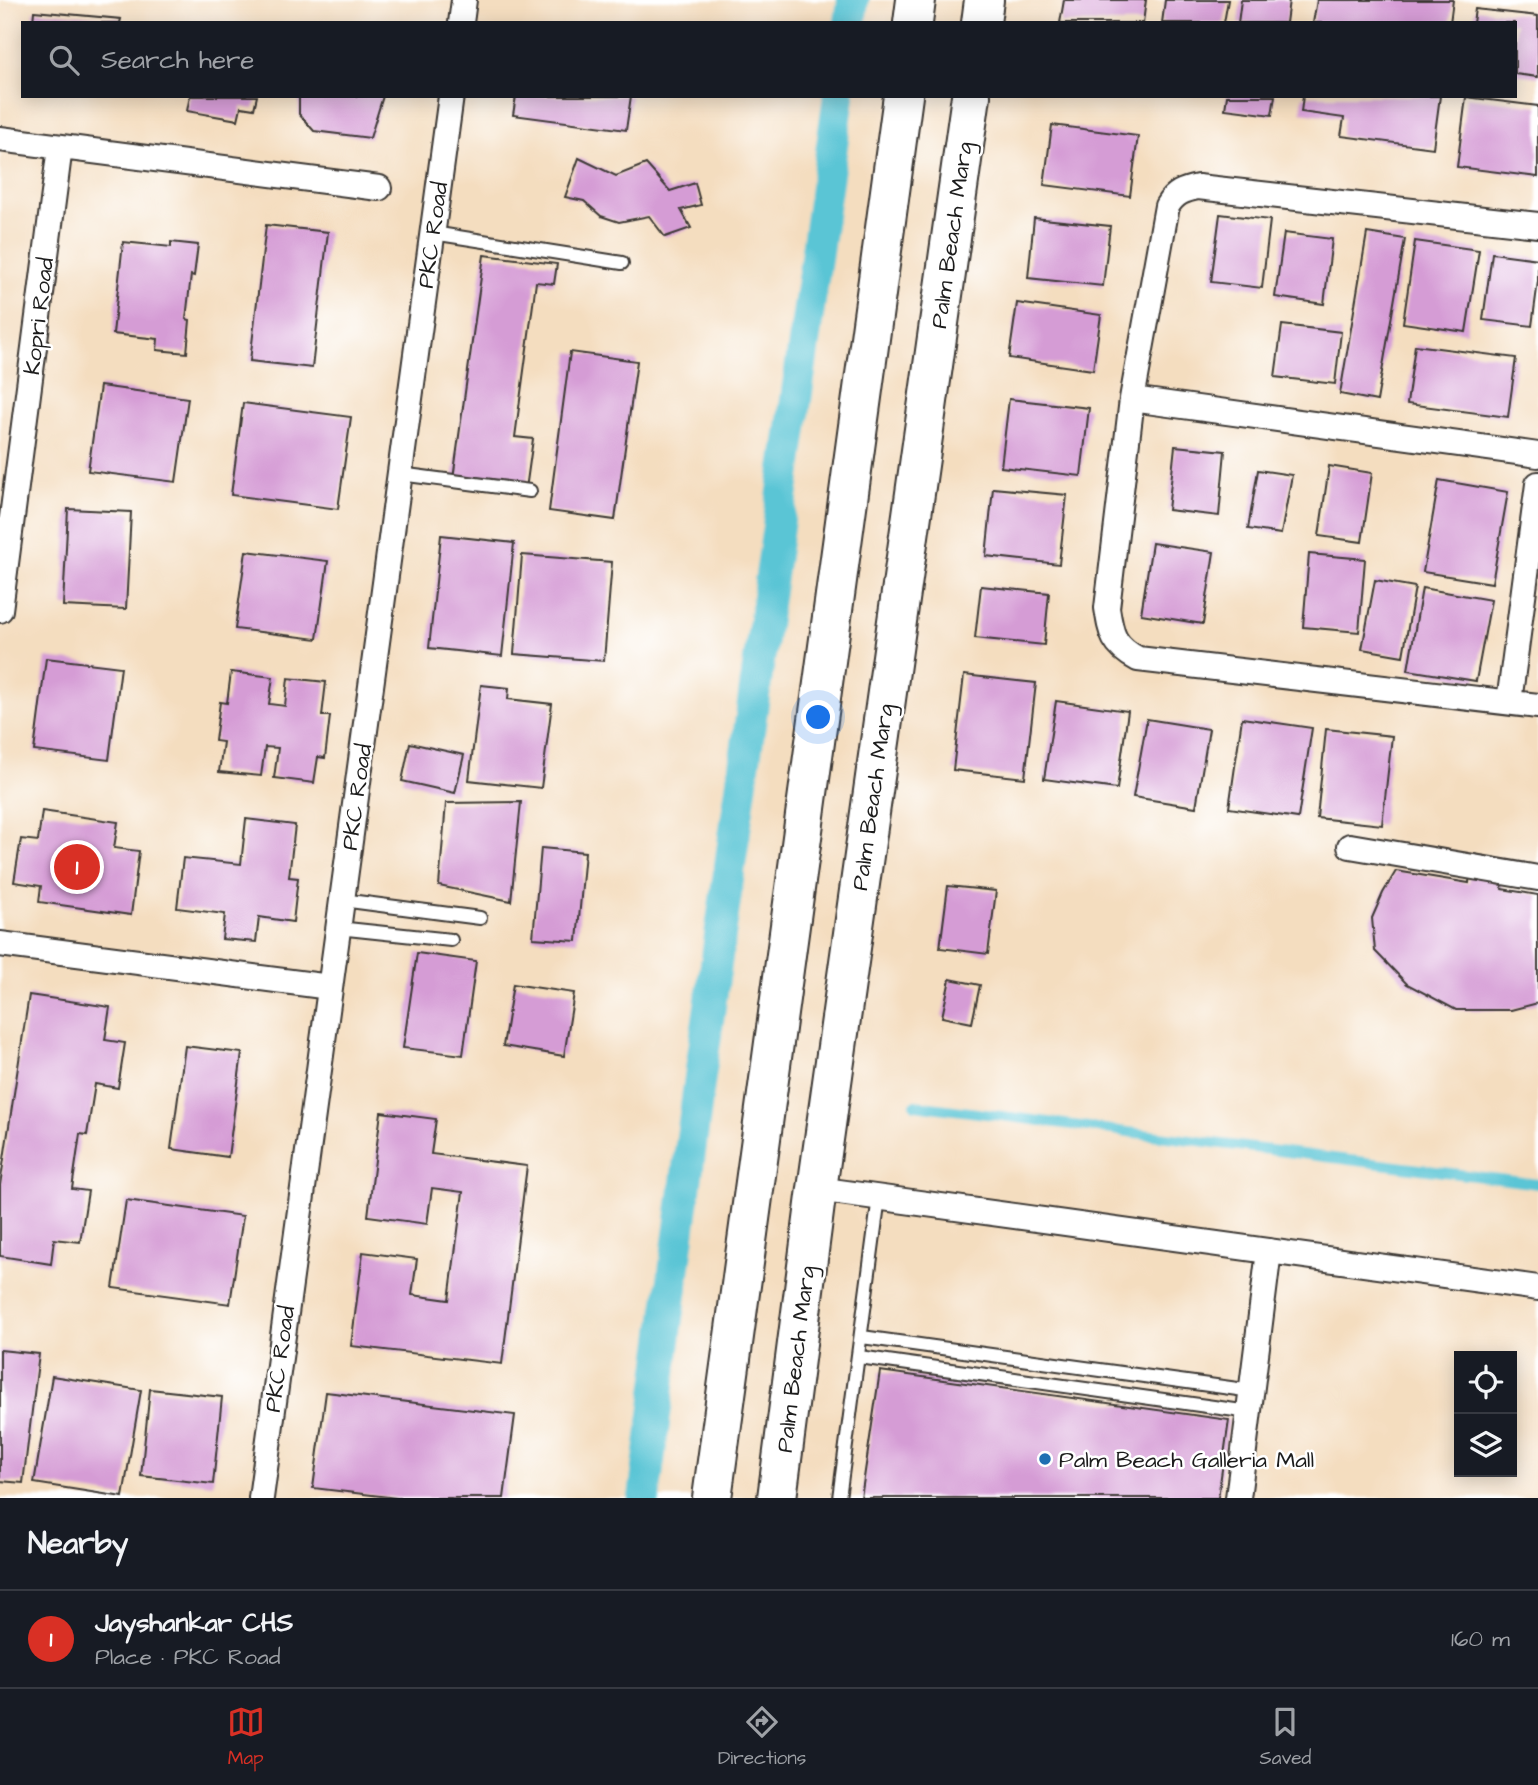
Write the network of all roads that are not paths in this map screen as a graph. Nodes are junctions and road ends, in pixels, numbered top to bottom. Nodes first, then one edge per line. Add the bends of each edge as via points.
1 (464, 0) edge
2 (916, 0) edge
3 (984, 0) edge
4 (461, 21) edge
5 (913, 21) edge
6 (981, 21) edge
7 (451, 98) edge
8 (903, 98) edge
9 (971, 98) edge
10 (0, 139) edge
11 (60, 147) junction
12 (379, 188) dead end
13 (1538, 225) edge
14 (433, 233) junction
15 (622, 263) dead end
16 (1132, 399) junction
17 (1538, 455) edge
18 (400, 474) junction
19 (1538, 484) edge
20 (530, 491) dead end
21 (0, 610) edge
22 (1508, 702) junction
23 (1538, 706) edge
24 (1350, 846) dead end
25 (1538, 878) edge
26 (342, 900) junction
27 (480, 918) dead end
28 (338, 928) junction
29 (451, 940) dead end
30 (0, 944) edge
31 (330, 986) junction
32 (817, 1189) junction
33 (879, 1197) junction
34 (1269, 1251) junction
35 (1538, 1288) edge
36 (862, 1337) junction
37 (859, 1357) junction
38 (1250, 1401) junction
39 (261, 1498) edge
40 (712, 1498) edge
41 (777, 1498) edge
42 (839, 1498) edge
43 (1238, 1498) edge

1 - 4 street
2 - 5 main road
3 - 6 main road
7 - 14 street, PKC Road
8 - 40 main road
9 - 32 main road, Palm Beach Marg
10 - 11 street
11 - 12 street
11 - 21 street, Kopri Road
13 - 16 street via 1198,187 1184,190 1167,206
14 - 15 lane
14 - 18 street, PKC Road
16 - 17 street
16 - 22 street via 1107,608 1111,633 1123,651 1138,659
18 - 20 lane
18 - 26 street, PKC Road
19 - 22 street
22 - 23 street
24 - 25 street
26 - 27 lane
26 - 28 street, PKC Road
28 - 29 lane
28 - 31 street, PKC Road
30 - 31 street
31 - 39 street, PKC Road
32 - 33 street
32 - 41 main road, Palm Beach Marg
33 - 34 street
33 - 36 lane
34 - 35 street
34 - 38 street
36 - 37 lane
36 - 38 lane
37 - 38 lane via 1213,1411
37 - 42 lane
38 - 43 street

